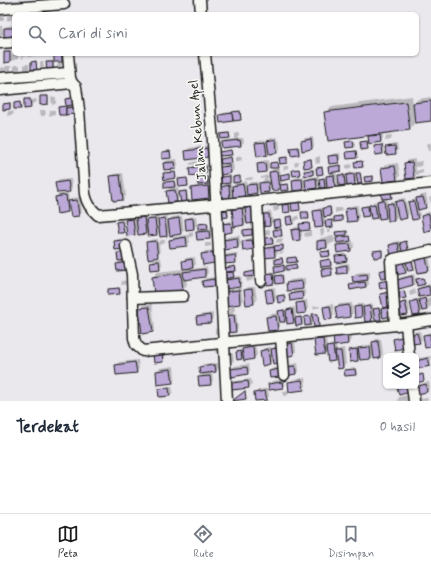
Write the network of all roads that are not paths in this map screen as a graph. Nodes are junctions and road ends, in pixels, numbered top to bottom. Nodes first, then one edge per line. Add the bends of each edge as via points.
1 (200, 0) edge
2 (64, 6) edge
3 (0, 9) edge
4 (201, 12) edge
5 (12, 42) edge
6 (0, 43) edge
7 (68, 56) edge
8 (204, 56) edge
9 (0, 78) edge
10 (71, 78) junction
11 (0, 90) edge
12 (431, 183) edge
13 (257, 201) junction
14 (216, 205) junction
15 (126, 246) dead end
16 (431, 251) edge
17 (261, 281) dead end
18 (183, 296) dead end
19 (133, 298) junction
20 (431, 320) edge
21 (406, 324) junction
22 (395, 325) junction
23 (281, 337) junction
24 (223, 343) junction
25 (409, 353) edge
26 (284, 375) dead end
27 (412, 389) edge
28 (227, 401) edge
29 (414, 401) edge

1 - 4 street
2 - 3 street
5 - 6 street
7 - 10 street
8 - 14 street, Jalan Kebun Apel via 213,141
9 - 10 street
10 - 11 street
10 - 14 street via 76,87 79,110 85,194 92,210 98,215
12 - 13 street
13 - 14 street
13 - 17 street
14 - 24 street, Jalan Kebun Apel
15 - 19 street via 132,274
16 - 22 street via 392,261
18 - 19 street
19 - 24 street via 134,338 136,345 143,351
20 - 21 street
21 - 22 street
21 - 25 street
22 - 23 street
23 - 24 street
23 - 26 street
24 - 28 street, Jalan Kebun Apel
27 - 29 street

